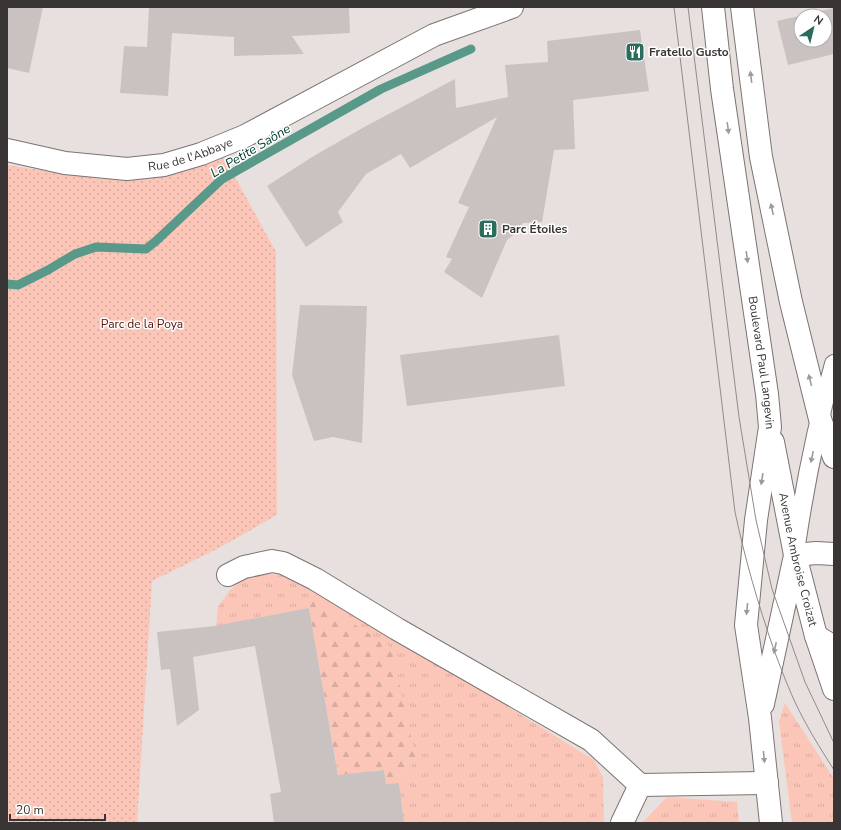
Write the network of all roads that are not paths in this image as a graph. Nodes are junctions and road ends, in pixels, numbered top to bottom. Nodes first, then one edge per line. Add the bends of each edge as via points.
1 (512, 7) edge
2 (713, 7) edge
3 (741, 8) edge
4 (7, 150) edge
5 (834, 364) edge
6 (820, 419) junction
7 (770, 427) junction
8 (834, 457) edge
9 (834, 554) edge
10 (795, 555) junction
11 (228, 575) dead end
12 (825, 641) edge
13 (834, 689) edge
14 (760, 718) junction
15 (640, 784) junction
16 (766, 784) junction
17 (622, 823) edge
18 (771, 823) edge

1 - 4 street, Rue de l'Abbaye via 434,35 245,136 164,165 127,168 65,163
2 -> 7 street, Boulevard Paul Langevin via 722,89
6 -> 3 street via 791,302 761,157
5 - 6 lane
6 - 8 street
6 -> 10 lane
7 - 10 street, Avenue Ambroise Croizat
7 -> 14 street, Boulevard Paul Langevin via 756,520 746,625
9 - 10 street
10 - 12 street, Avenue Ambroise Croizat
10 -> 14 street, Boulevard Paul Langevin
11 - 15 street via 244,567 272,561 283,563 315,579 591,740
12 - 13 street, Avenue Ambroise Croizat
14 -> 16 street, Boulevard Paul Langevin
15 - 16 street
15 - 17 street
16 - 18 street, Boulevard Paul Langevin

